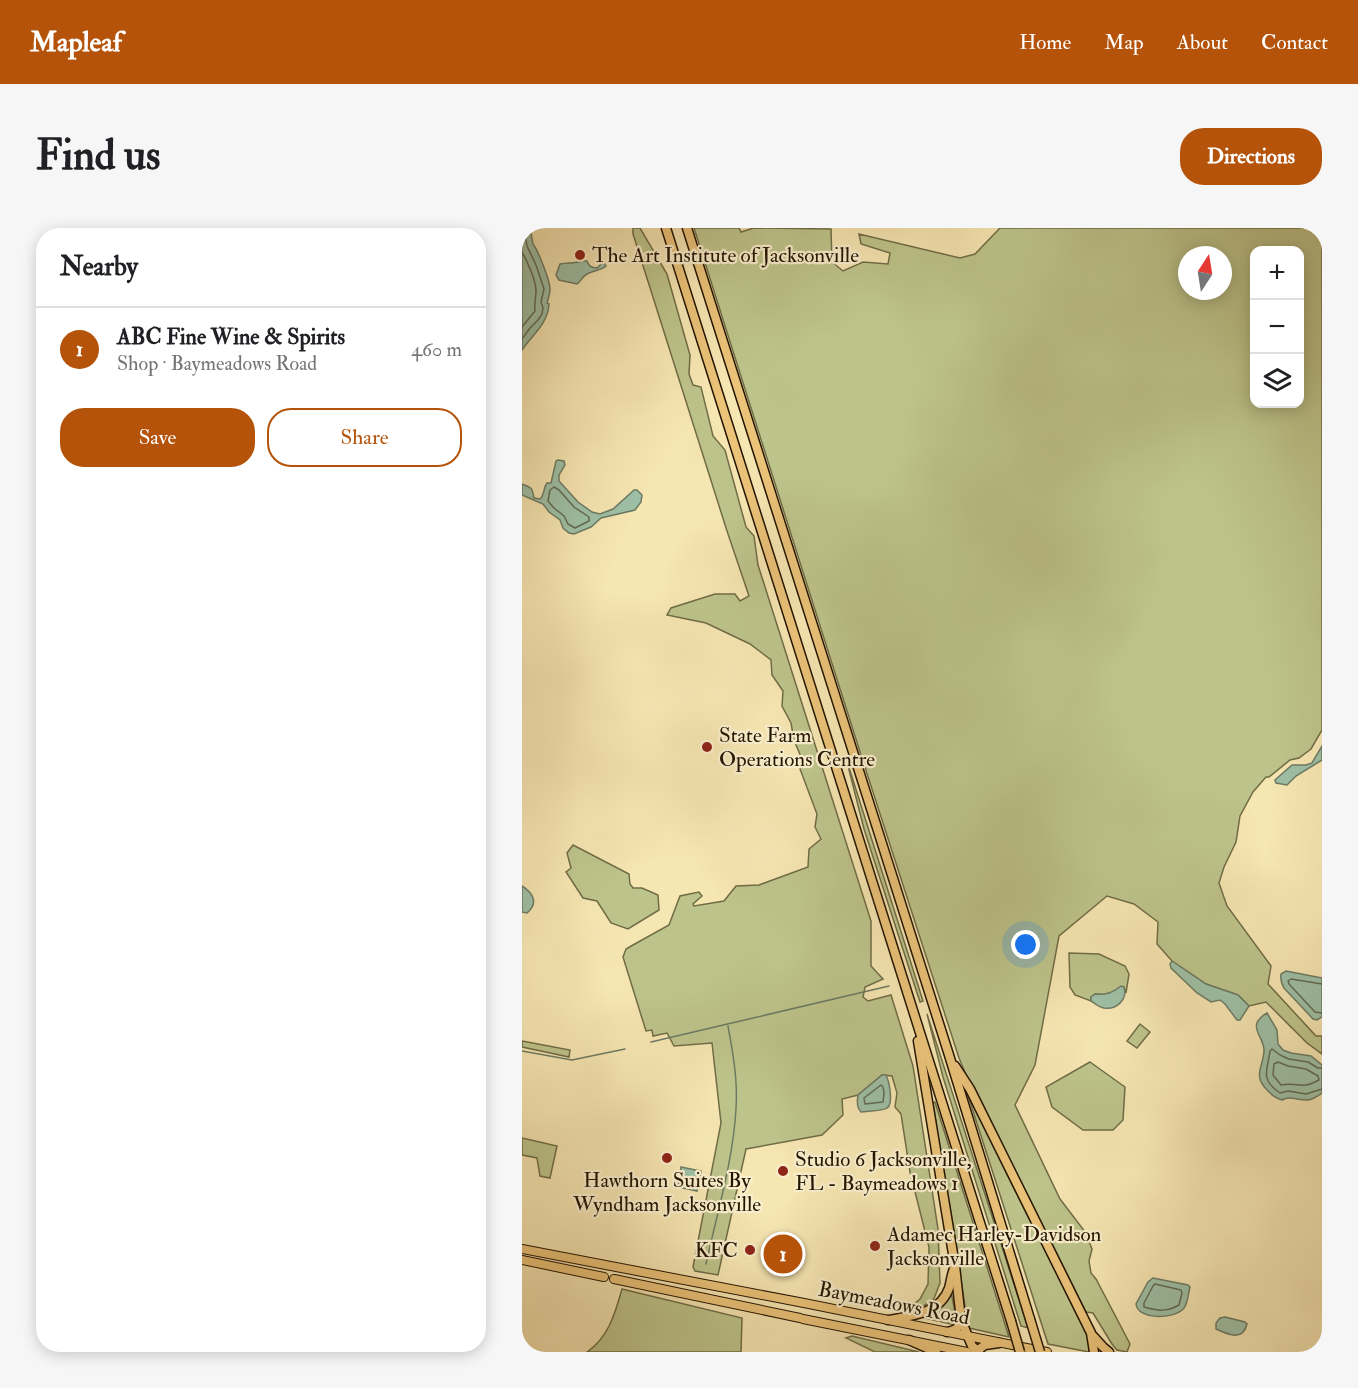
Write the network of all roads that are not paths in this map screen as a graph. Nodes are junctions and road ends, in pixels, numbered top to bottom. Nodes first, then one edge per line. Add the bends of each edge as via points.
1 (666, 228) edge
2 (687, 228) edge
3 (913, 1011) junction
4 (949, 1055) junction
5 (522, 1248) edge
6 (522, 1260) edge
7 (955, 1266) junction
8 (604, 1277) dead end
9 (614, 1279) dead end
10 (888, 1320) junction
11 (961, 1320) junction
12 (947, 1332) junction
13 (1090, 1333) junction
14 (967, 1336) junction
15 (909, 1340) junction
16 (999, 1343) junction
17 (977, 1351) edge
18 (936, 1352) edge
19 (967, 1352) edge
20 (1020, 1352) edge
21 (1040, 1352) edge
22 (1047, 1352) edge
23 (1094, 1352) edge
24 (1109, 1352) edge

1 - 3 highway
2 - 4 highway
3 - 7 highway
3 - 20 highway, bridge
4 - 13 highway via 970,1089
4 - 21 highway, bridge
5 - 10 main road, Baymeadows Road
6 - 8 main road
7 - 10 highway via 947,1292 936,1306 923,1313
7 - 11 highway
9 - 15 main road, Baymeadows Road
10 - 12 main road, Baymeadows Road
11 - 12 highway via 957,1329
11 - 14 highway
12 - 14 main road, Baymeadows Road
13 - 23 highway
13 - 24 highway
14 - 16 main road, Baymeadows Road
14 - 17 highway
15 - 18 highway
15 - 19 main road, Baymeadows Road
16 - 17 highway
16 - 22 main road, Baymeadows Road

